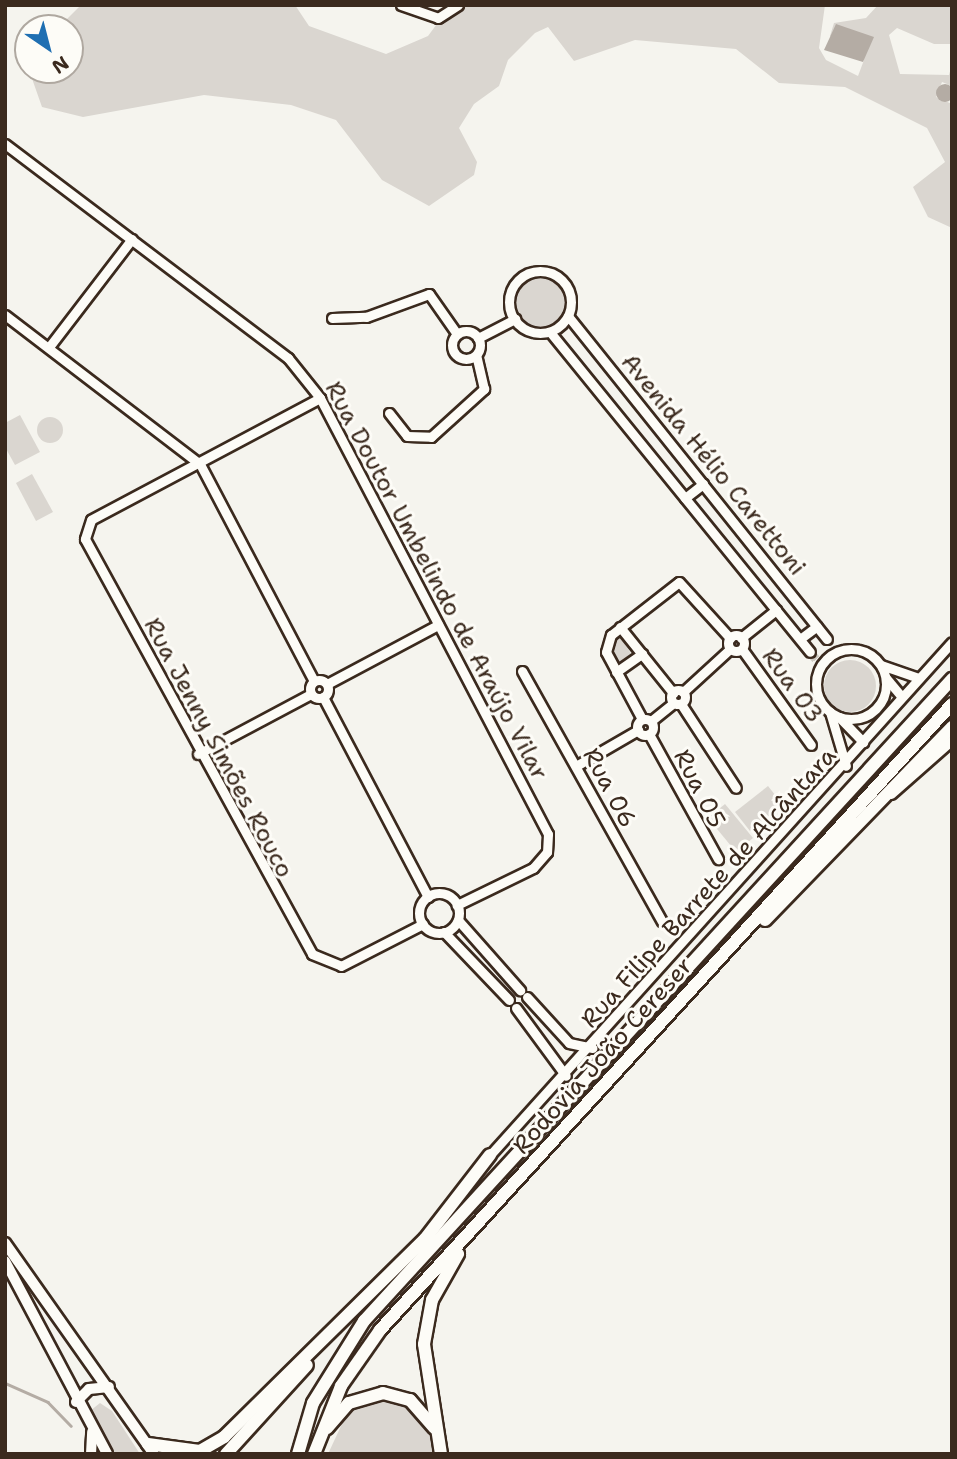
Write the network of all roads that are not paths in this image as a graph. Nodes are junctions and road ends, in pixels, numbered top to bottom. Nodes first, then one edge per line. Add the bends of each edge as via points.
1 (401, 5) edge
2 (458, 5) edge
3 (5, 144) edge
4 (132, 239) junction
5 (5, 315) edge
6 (568, 316) junction
7 (332, 318) dead end
8 (515, 320) junction
9 (550, 332) junction
10 (457, 334) junction
11 (478, 338) junction
12 (48, 348) junction
13 (476, 355) junction
14 (320, 398) junction
15 (388, 413) dead end
16 (200, 464) junction
17 (703, 484) junction
18 (685, 498) junction
19 (802, 606) junction
20 (776, 610) junction
21 (785, 621) junction
22 (438, 625) junction
23 (817, 626) junction
24 (620, 627) junction
25 (730, 638) junction
26 (741, 638) junction
27 (800, 639) junction
28 (827, 639) dead end
29 (952, 642) edge
30 (730, 649) junction
31 (741, 649) junction
32 (810, 652) tunnel mouth
33 (642, 654) junction
34 (880, 664) junction
35 (522, 671) dead end
36 (615, 673) junction
37 (886, 678) junction
38 (918, 678) junction
39 (952, 678) edge
40 (314, 681) junction
41 (327, 684) junction
42 (311, 694) junction
43 (901, 696) junction
44 (323, 697) junction
45 (678, 698) junction
46 (952, 704) edge
47 (830, 712) junction
48 (839, 717) junction
49 (646, 720) junction
50 (952, 727) edge
51 (638, 730) junction
52 (649, 734) junction
53 (952, 740) edge
54 (863, 742) junction
55 (811, 745) dead end
56 (198, 754) junction
57 (576, 766) junction
58 (846, 766) junction
59 (736, 788) dead end
60 (887, 797) junction
61 (718, 859) dead end
62 (428, 897) junction
63 (457, 905) junction
64 (458, 920) junction
65 (662, 922) dead end
66 (423, 924) junction
67 (444, 932) junction
68 (729, 948) junction
69 (509, 979) junction
70 (499, 989) junction
71 (537, 1008) junction
72 (526, 1018) junction
73 (569, 1043) junction
74 (592, 1048) junction
75 (556, 1056) junction
76 (566, 1076) junction
77 (490, 1155) joint
78 (452, 1224) junction
79 (473, 1228) junction
80 (5, 1243) edge
81 (5, 1261) edge
82 (356, 1306) junction
83 (108, 1387) junction
84 (76, 1402) junction
85 (92, 1432) junction
86 (439, 1435) junction
87 (151, 1449) edge
88 (315, 1452) edge
89 (91, 1454) edge
90 (107, 1454) edge
91 (226, 1454) edge
92 (298, 1454) edge
93 (441, 1454) edge

1 - 2 street via 438,18
3 - 4 street, Rua Doutor Umbelindo de Araújo Vilar
4 - 12 street
4 - 14 street, Rua Doutor Umbelindo de Araújo Vilar via 288,358
5 - 12 street
6 - 8 street, Avenida Hélio Carettoni via 567,287 553,274 534,272 512,291
6 - 9 street
6 - 17 street, Avenida Hélio Carettoni
7 - 10 street via 366,317 429,294
8 - 9 street via 530,331
8 - 11 street
9 - 18 street, Avenida Hélio Carettoni
10 - 11 street
10 - 13 street via 456,355
11 - 13 street
12 - 16 street
13 - 15 street via 484,389 431,437 407,436
14 - 16 street
14 - 22 street, Rua Doutor Umbelindo de Araújo Vilar
16 - 40 street
16 - 56 street, Rua Jenny Simões Rouco via 91,520 85,539
17 - 18 street
17 - 19 street, Avenida Hélio Carettoni
18 - 20 street, Avenida Hélio Carettoni
19 - 21 street
19 - 23 street, Avenida Hélio Carettoni
20 - 21 street, Avenida Hélio Carettoni
20 - 26 street
21 - 27 street, Avenida Hélio Carettoni
22 - 41 street
22 - 63 street, Rua Doutor Umbelindo de Araújo Vilar via 548,834 547,852 533,868
23 - 27 street
23 - 28 street, Avenida Hélio Carettoni
24 - 25 street, Rua 03 via 669,584 682,583
24 - 33 street
24 - 36 street via 605,645
25 - 26 street
25 - 30 street
26 - 31 street
27 - 32 street, Avenida Hélio Carettoni
29 - 38 street, Rua Filipe Barrete de Alcântara
30 - 31 street
30 - 45 street
31 - 55 street, Rua 03
33 - 36 street
33 - 45 street
34 - 37 street
34 - 38 street
34 - 47 street via 867,652 837,649 820,663 817,694
35 - 57 street, Rua 06
36 - 49 street
37 - 43 street
37 - 48 street via 883,698 870,714
38 - 43 street, Rua Filipe Barrete de Alcântara
39 - 78 highway, Rodovia João Cereser
40 - 41 street
40 - 42 street
41 - 44 street
42 - 44 street
42 - 56 street
43 - 54 street, Rua Filipe Barrete de Alcântara
44 - 62 street
45 - 49 street
45 - 59 street
46 - 68 highway, Rodovia João Cereser
47 - 48 street
47 - 58 street
48 - 54 street
49 - 51 street
49 - 52 street
50 - 60 highway
51 - 52 street
51 - 57 street
52 - 61 street, Rua 05
53 - 60 street
54 - 58 street, Rua Filipe Barrete de Alcântara
56 - 66 street, Rua Jenny Simões Rouco via 312,954 330,965 351,962
57 - 65 street, Rua 06
58 - 74 street, Rua Filipe Barrete de Alcântara
60 - 68 highway
62 - 63 street via 445,894
62 - 66 street via 420,909
63 - 64 street
64 - 67 street
64 - 69 street
66 - 67 street
67 - 70 street
68 - 79 highway, Rodovia João Cereser
69 - 70 street
69 - 71 street
70 - 72 street
71 - 72 street
71 - 73 street
72 - 75 street
73 - 74 street
73 - 75 street
74 - 76 street, Rua Filipe Barrete de Alcântara
75 - 76 street
76 - 77 street, Rua Filipe Barrete de Alcântara
77 - 82 highway via 425,1239
78 - 82 highway
78 - 92 highway via 337,1359 313,1403
79 - 86 highway via 439,1283 427,1323 425,1378
79 - 88 highway, Rodovia João Cereser via 380,1330 341,1386
80 - 83 main road
81 - 84 main road via 45,1328
82 - 87 highway via 224,1437 200,1451
82 - 91 highway via 271,1410
83 - 84 main road via 89,1389
83 - 87 main road
84 - 85 main road
85 - 89 main road
85 - 90 main road
86 - 88 highway via 410,1400 367,1394 332,1420
86 - 93 highway

